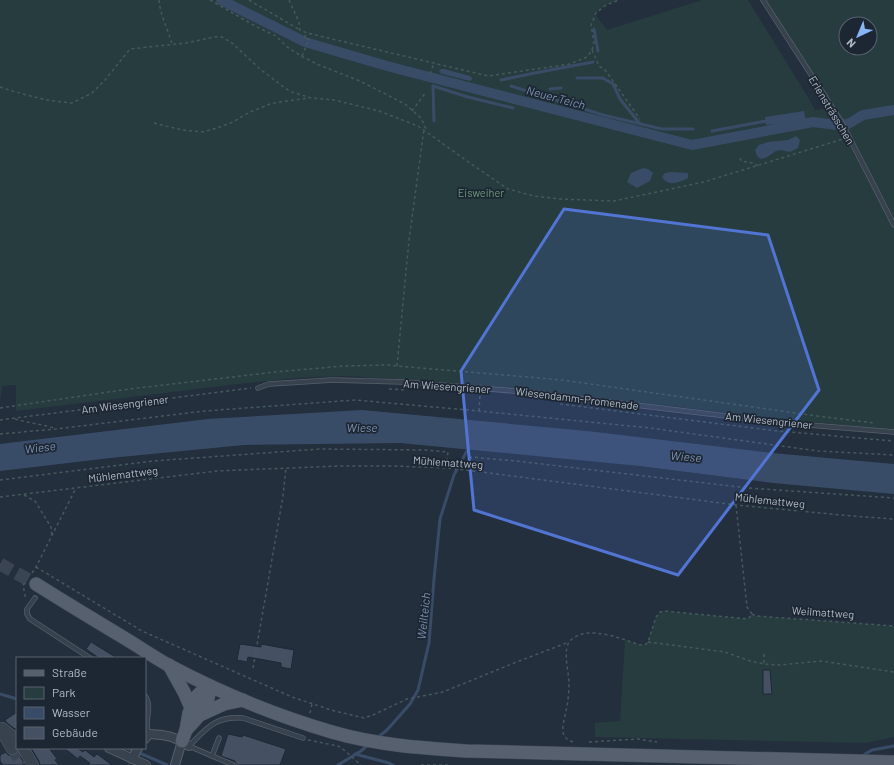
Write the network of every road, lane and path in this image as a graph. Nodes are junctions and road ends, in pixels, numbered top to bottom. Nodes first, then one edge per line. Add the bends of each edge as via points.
1 (159, 0) edge
2 (210, 0) edge
3 (248, 0) edge
4 (289, 0) edge
5 (619, 0) edge
6 (763, 0) edge
7 (300, 30) junction
8 (307, 33) junction
9 (172, 44) junction
10 (592, 50) junction
11 (302, 56) junction
12 (434, 63) junction
13 (430, 74) dead end
14 (0, 87) edge
15 (426, 92) dead end
16 (311, 98) junction
17 (412, 111) junction
18 (640, 119) dead end
19 (154, 123) dead end
20 (424, 129) junction
21 (428, 132) junction
22 (849, 136) junction
23 (740, 158) dead end
24 (758, 166) junction
25 (894, 225) edge
26 (397, 366) dead end
27 (258, 388) joint
28 (382, 389) dead end
29 (406, 390) dead end
30 (480, 395) dead end
31 (560, 404) dead end
32 (479, 411) junction
33 (13, 418) junction
34 (0, 420) edge
35 (56, 428) junction
36 (894, 432) edge
37 (0, 434) edge
38 (894, 441) edge
39 (894, 455) edge
40 (286, 468) junction
41 (446, 468) junction
42 (470, 471) junction
43 (0, 480) edge
44 (76, 488) junction
45 (23, 494) junction
46 (0, 497) edge
47 (894, 498) edge
48 (736, 505) junction
49 (894, 519) edge
50 (52, 536) junction
51 (36, 567) junction
52 (32, 579) junction
53 (35, 598) dead end
54 (28, 609) junction
55 (752, 614) junction
56 (894, 626) edge
57 (569, 642) junction
58 (648, 642) junction
59 (764, 654) dead end
60 (88, 657) edge
61 (764, 664) junction
62 (169, 666) junction
63 (253, 668) dead end
64 (894, 672) edge
65 (210, 686) junction
66 (146, 697) edge
67 (242, 700) junction
68 (195, 711) junction
69 (0, 727) edge
70 (147, 736) edge
71 (219, 738) dead end
72 (303, 738) joint
73 (186, 739) junction
74 (574, 742) dead end
75 (589, 742) dead end
76 (657, 742) dead end
77 (16, 745) tunnel mouth
78 (20, 749) edge
79 (111, 749) edge
80 (137, 749) edge
81 (212, 756) junction
82 (132, 759) junction
83 (894, 762) edge
84 (176, 764) edge
85 (234, 764) edge
86 (33, 765) edge
87 (146, 765) edge
88 (361, 765) edge
89 (421, 765) edge
90 (448, 765) edge

1 - 9 path
2 - 11 path via 276,36 287,47
3 - 7 path
4 - 7 path
5 - 10 path via 606,5 596,13 591,25 594,42
6 - 22 lane, Erlensträsschen
7 - 8 path
8 - 11 path via 304,38 309,39
8 - 12 path
9 - 14 path via 130,49 92,93 72,103 46,100
9 - 16 path via 222,37 285,88
10 - 12 path via 587,57 570,64 488,76
10 - 18 path via 599,66 608,74
11 - 17 path via 371,86 405,104
12 - 13 path
15 - 17 path
16 - 19 path via 270,104 228,124 203,132
16 - 20 path via 334,100 379,111
17 - 21 path via 421,118
20 - 21 path
20 - 26 path
21 - 24 path via 508,189 560,199 614,201 704,182
22 - 24 path
22 - 25 lane, Erlensträsschen
23 - 24 path via 741,161
27 - 33 path, Am Wiesengriener
27 - 36 lane, Am Wiesengriener via 270,384 333,380 412,383 527,392 785,423
28 - 29 path
30 - 32 path
31 - 38 path, Wiesendamm-Promenade via 777,431
32 - 35 path via 356,400 204,411
32 - 39 path via 650,428 818,451
33 - 34 path, Am Wiesengriener
33 - 35 path
35 - 37 path
40 - 41 path, Mühlemattweg
40 - 44 path, Mühlemattweg via 217,471
40 - 63 path
41 - 42 path, Mühlemattweg
41 - 43 path via 448,452 320,450 153,461
42 - 47 path via 471,457 748,488
42 - 48 path, Mühlemattweg
44 - 45 path, Mühlemattweg
44 - 50 path
45 - 46 path, Mühlemattweg
45 - 50 path via 35,501 51,527
48 - 49 path, Mühlemattweg
48 - 55 path via 746,607
50 - 51 path
51 - 52 path
51 - 57 path via 142,631 292,697 364,718 407,699 443,692
52 - 54 path via 23,585
52 - 62 main road
53 - 54 lane
54 - 60 lane via 27,614 30,618
55 - 56 path, Weilmattweg
55 - 58 path via 748,619 660,612
57 - 58 path via 588,632 609,635 640,645
57 - 74 path via 566,655 569,695 563,730 565,737
58 - 61 path via 725,652
59 - 61 path
61 - 64 path via 821,661
62 - 65 main road
62 - 68 main road
65 - 67 main road
65 - 68 main road via 196,697
66 - 70 lane via 149,704
67 - 68 main road
67 - 83 main road via 333,732 365,740 421,748 505,753
68 - 73 main road
69 - 77 street
70 - 73 street via 162,735
71 - 81 lane
72 - 73 lane via 242,718 226,718
72 - 88 path via 338,746
73 - 81 lane
73 - 84 street
75 - 76 path via 638,739
78 - 86 street
79 - 82 street
80 - 82 street
81 - 85 lane
82 - 87 street
89 - 90 path

